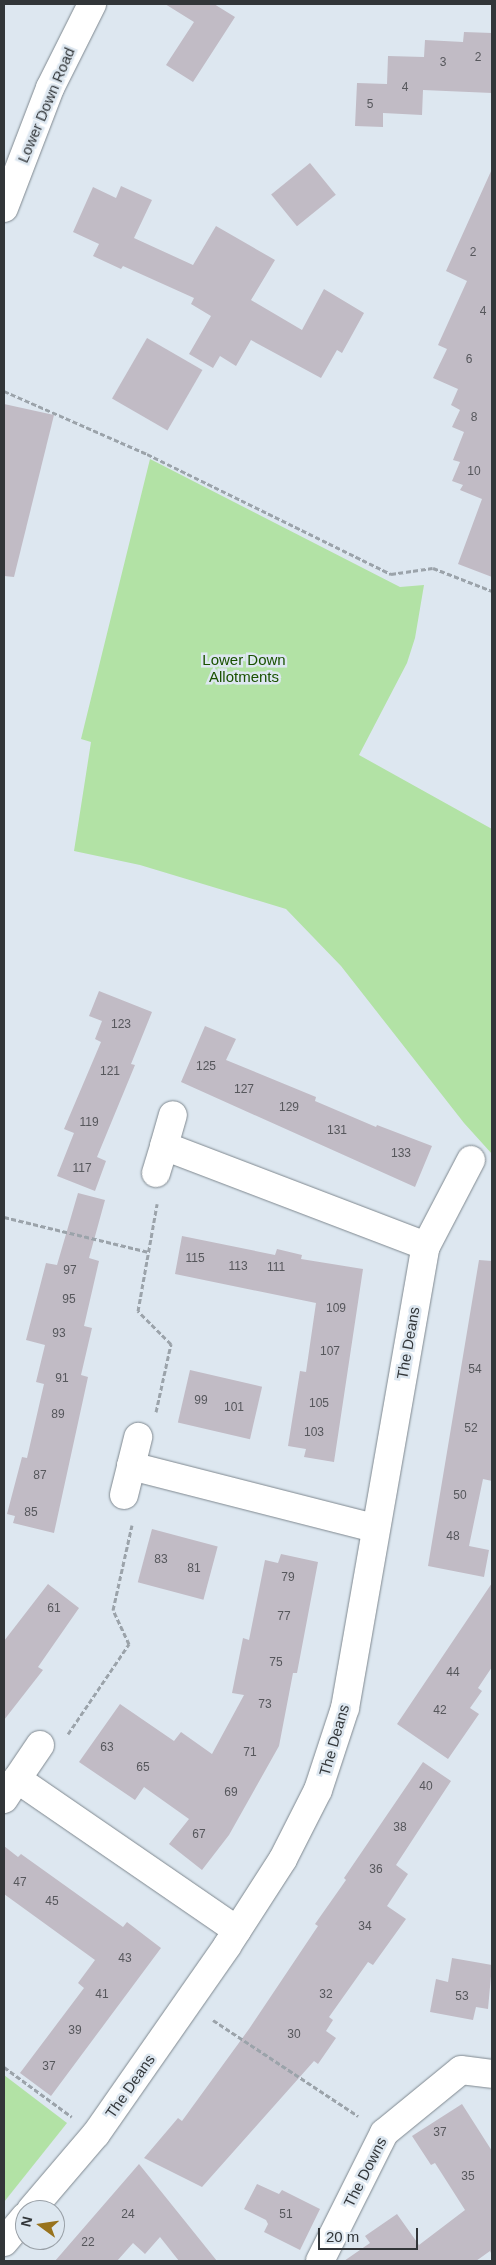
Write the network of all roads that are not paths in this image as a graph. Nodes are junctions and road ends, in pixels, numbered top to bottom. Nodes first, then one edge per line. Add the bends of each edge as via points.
1 (92, 4) edge
2 (4, 208) edge
3 (172, 1114) dead end
4 (164, 1146) junction
5 (472, 1160) dead end
6 (156, 1173) road end
7 (426, 1246) junction
8 (138, 1437) road end
9 (131, 1466) junction
10 (124, 1495) road end
11 (375, 1528) junction
12 (40, 1745) road end
13 (10, 1789) edge
14 (237, 1930) junction
15 (483, 2068) edge
16 (40, 2200) edge
17 (15, 2229) edge
18 (4, 2242) edge
19 (320, 2261) edge

1 - 2 street, Lower Down Road via 50,88
3 - 4 street
4 - 6 street
4 - 7 street
5 - 7 street, The Deans
7 - 11 street, The Deans
8 - 9 street
9 - 10 street
9 - 11 street
11 - 14 street, The Deans via 350,1680 333,1754 294,1840
12 - 13 street
13 - 14 street
14 - 16 street, The Deans via 96,2134
15 - 19 street, The Downs via 459,2070 384,2133
17 - 18 street

